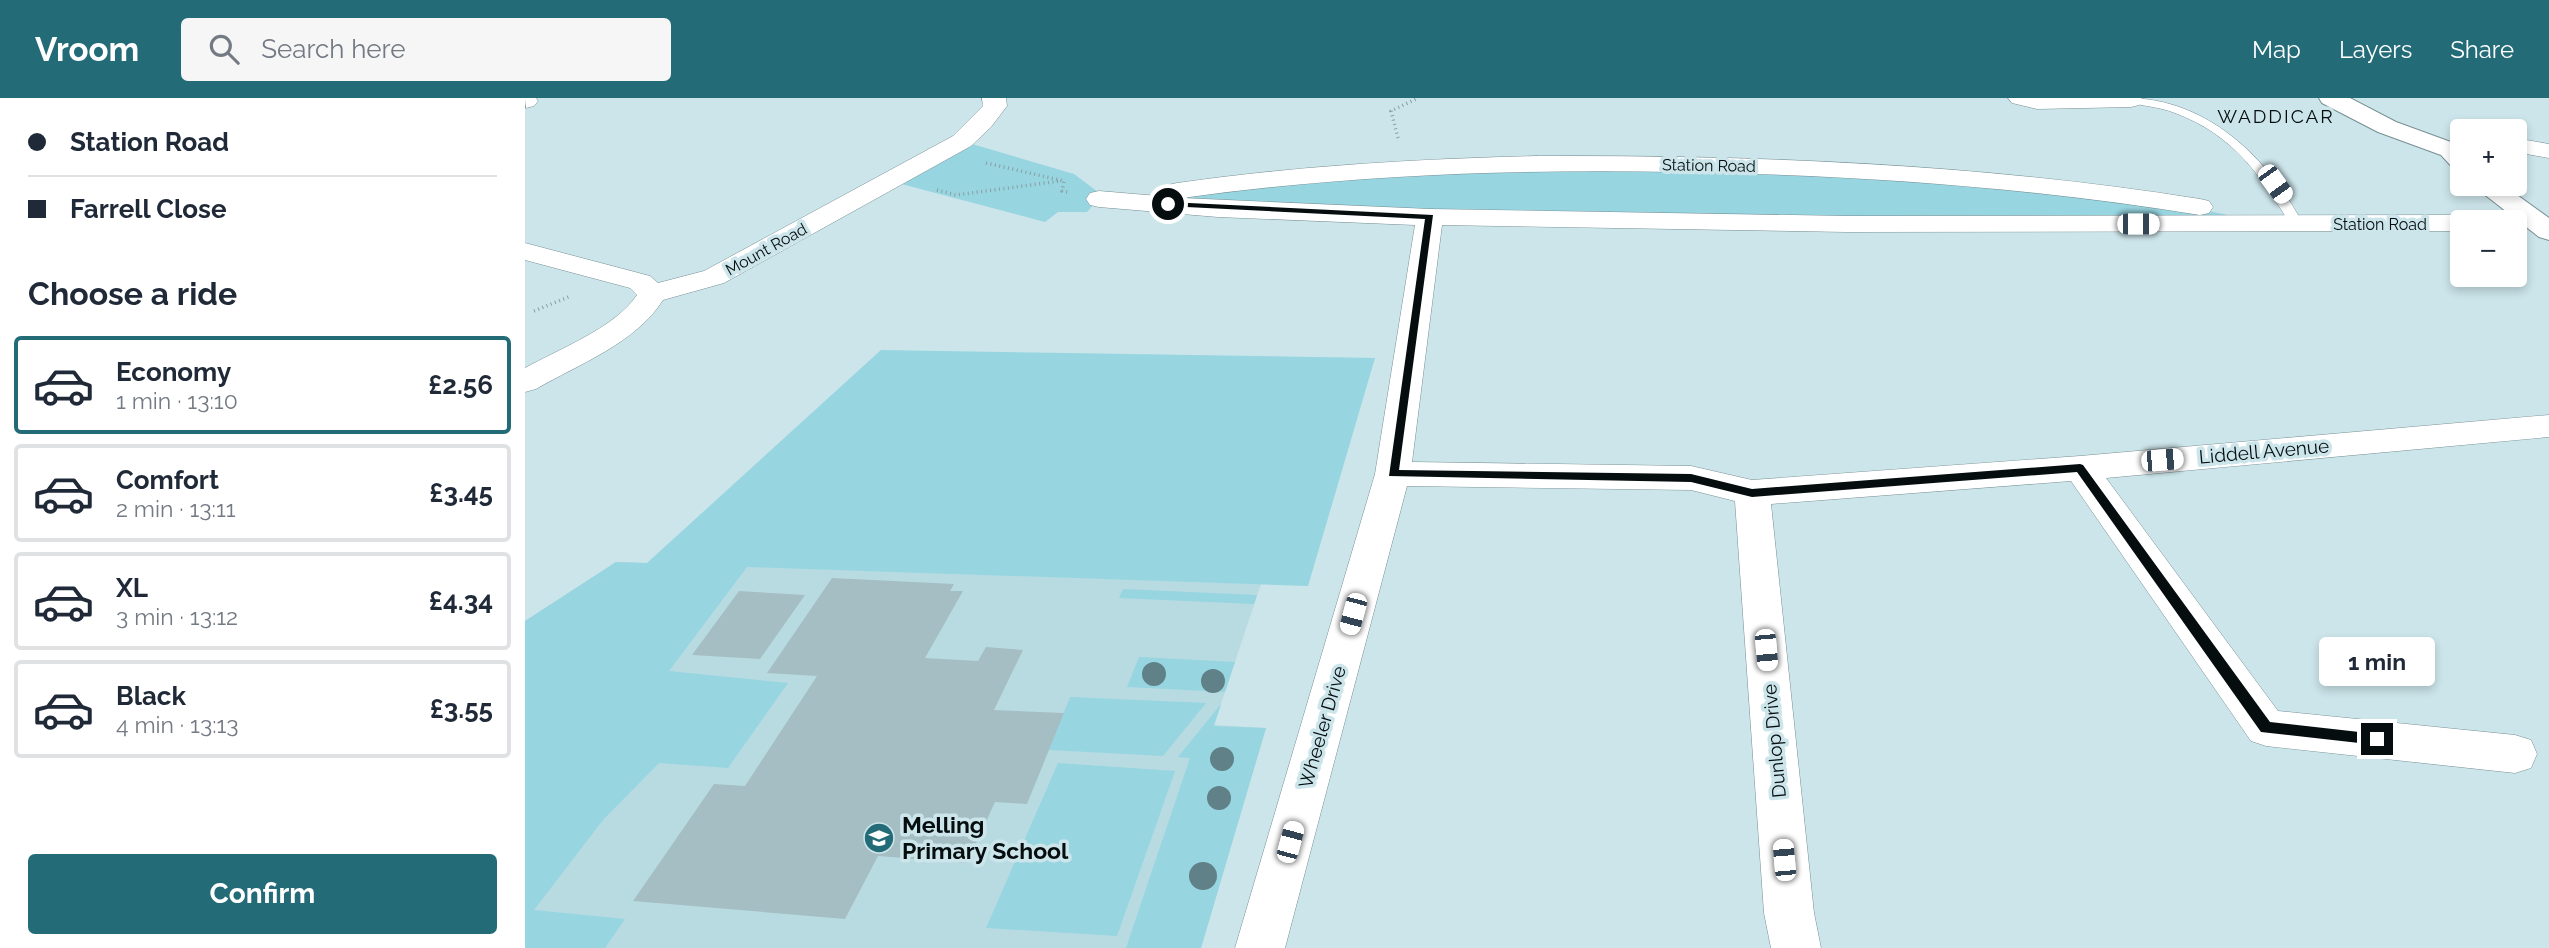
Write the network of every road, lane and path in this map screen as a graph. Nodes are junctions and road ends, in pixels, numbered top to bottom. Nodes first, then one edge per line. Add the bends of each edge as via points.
1 (994, 98) edge
2 (1418, 98) edge
3 (2020, 98) edge
4 (2331, 98) edge
5 (2131, 100) joint
6 (2527, 147) edge
7 (2450, 150) edge
8 (2549, 150) edge
9 (941, 152) junction
10 (1405, 166) junction
11 (893, 178) junction
12 (1064, 181) junction
13 (1228, 183) junction
14 (2501, 196) edge
15 (1109, 199) junction
16 (1218, 209) junction
17 (1430, 217) junction
18 (2450, 223) edge
19 (2297, 224) junction
20 (2540, 225) edge
21 (525, 251) edge
22 (652, 294) junction
23 (525, 382) edge
24 (2549, 426) edge
25 (2080, 468) junction
26 (1393, 474) junction
27 (1752, 493) junction
28 (2515, 754) dead end
29 (1260, 948) edge
30 (1796, 948) edge

1 - 9 street, Mount Road via 995,106 983,122
2 - 10 path via 1391,111
3 - 5 street via 2037,102
4 - 7 street via 2387,127
5 - 19 lane via 2182,111 2250,155 2283,196
6 - 8 street
9 - 11 street, Mount Road
9 - 12 path
10 - 13 street, Station Road
10 - 19 street, Station Road via 1753,165 1926,173 2137,196
11 - 12 path via 956,195
11 - 22 street, Mount Road via 715,277
12 - 15 path via 1062,191
13 - 15 street, Station Road
13 - 16 street
14 - 20 street
15 - 16 street, Station Road
16 - 17 street, Station Road
17 - 19 street, Station Road via 1847,224
17 - 26 street, Wheeler Drive
18 - 19 street, Station Road
21 - 22 street via 640,282
22 - 23 street via 639,314 620,328
24 - 25 street, Liddell Avenue
25 - 27 street, Liddell Avenue
25 - 28 street via 2266,728
26 - 27 street, Liddell Avenue via 1691,478
26 - 29 street, Wheeler Drive
27 - 30 street, Dunlop Drive via 1789,913

